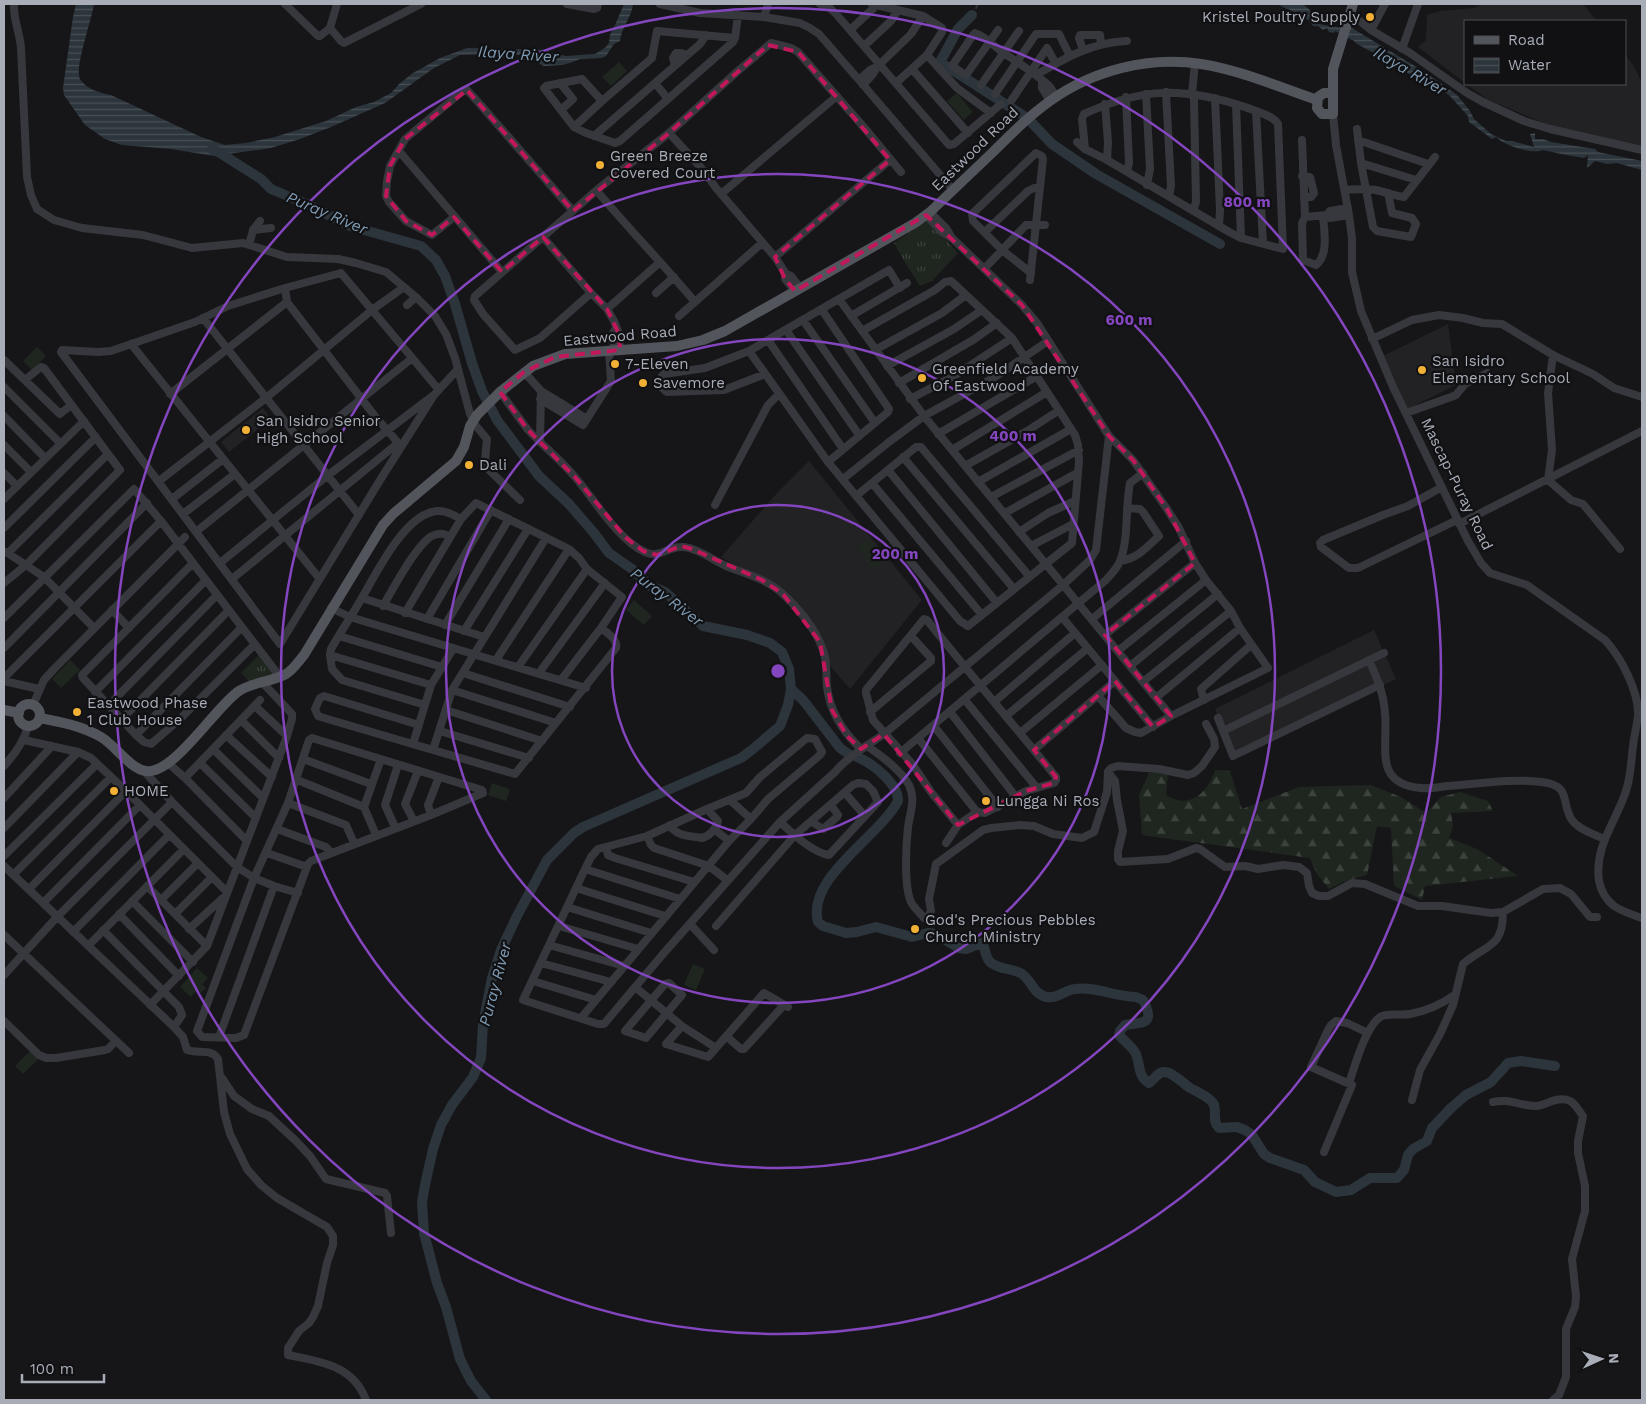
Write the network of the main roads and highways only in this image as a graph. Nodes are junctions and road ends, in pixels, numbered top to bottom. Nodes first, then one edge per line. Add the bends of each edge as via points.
1 (1350, 12) edge
2 (1332, 92) junction
3 (1317, 100) junction
4 (4, 710) edge
5 (19, 714) junction
6 (40, 718) junction

1 - 2 main road via 1333,69
2 - 3 main road via 1321,94
2 - 3 main road, Eastwood Road via 1333,114 1320,112
3 - 6 main road, Eastwood Road via 1231,71 1198,64 1152,62 1084,81 1053,99 1022,124 928,214 907,229 725,332 662,348 565,354 524,372 475,418 456,461 383,525 291,671 244,688 234,695 168,764 154,771 144,771 93,733
4 - 5 main road
5 - 6 main road via 22,723 28,726 36,724
5 - 6 main road via 23,707 33,705

